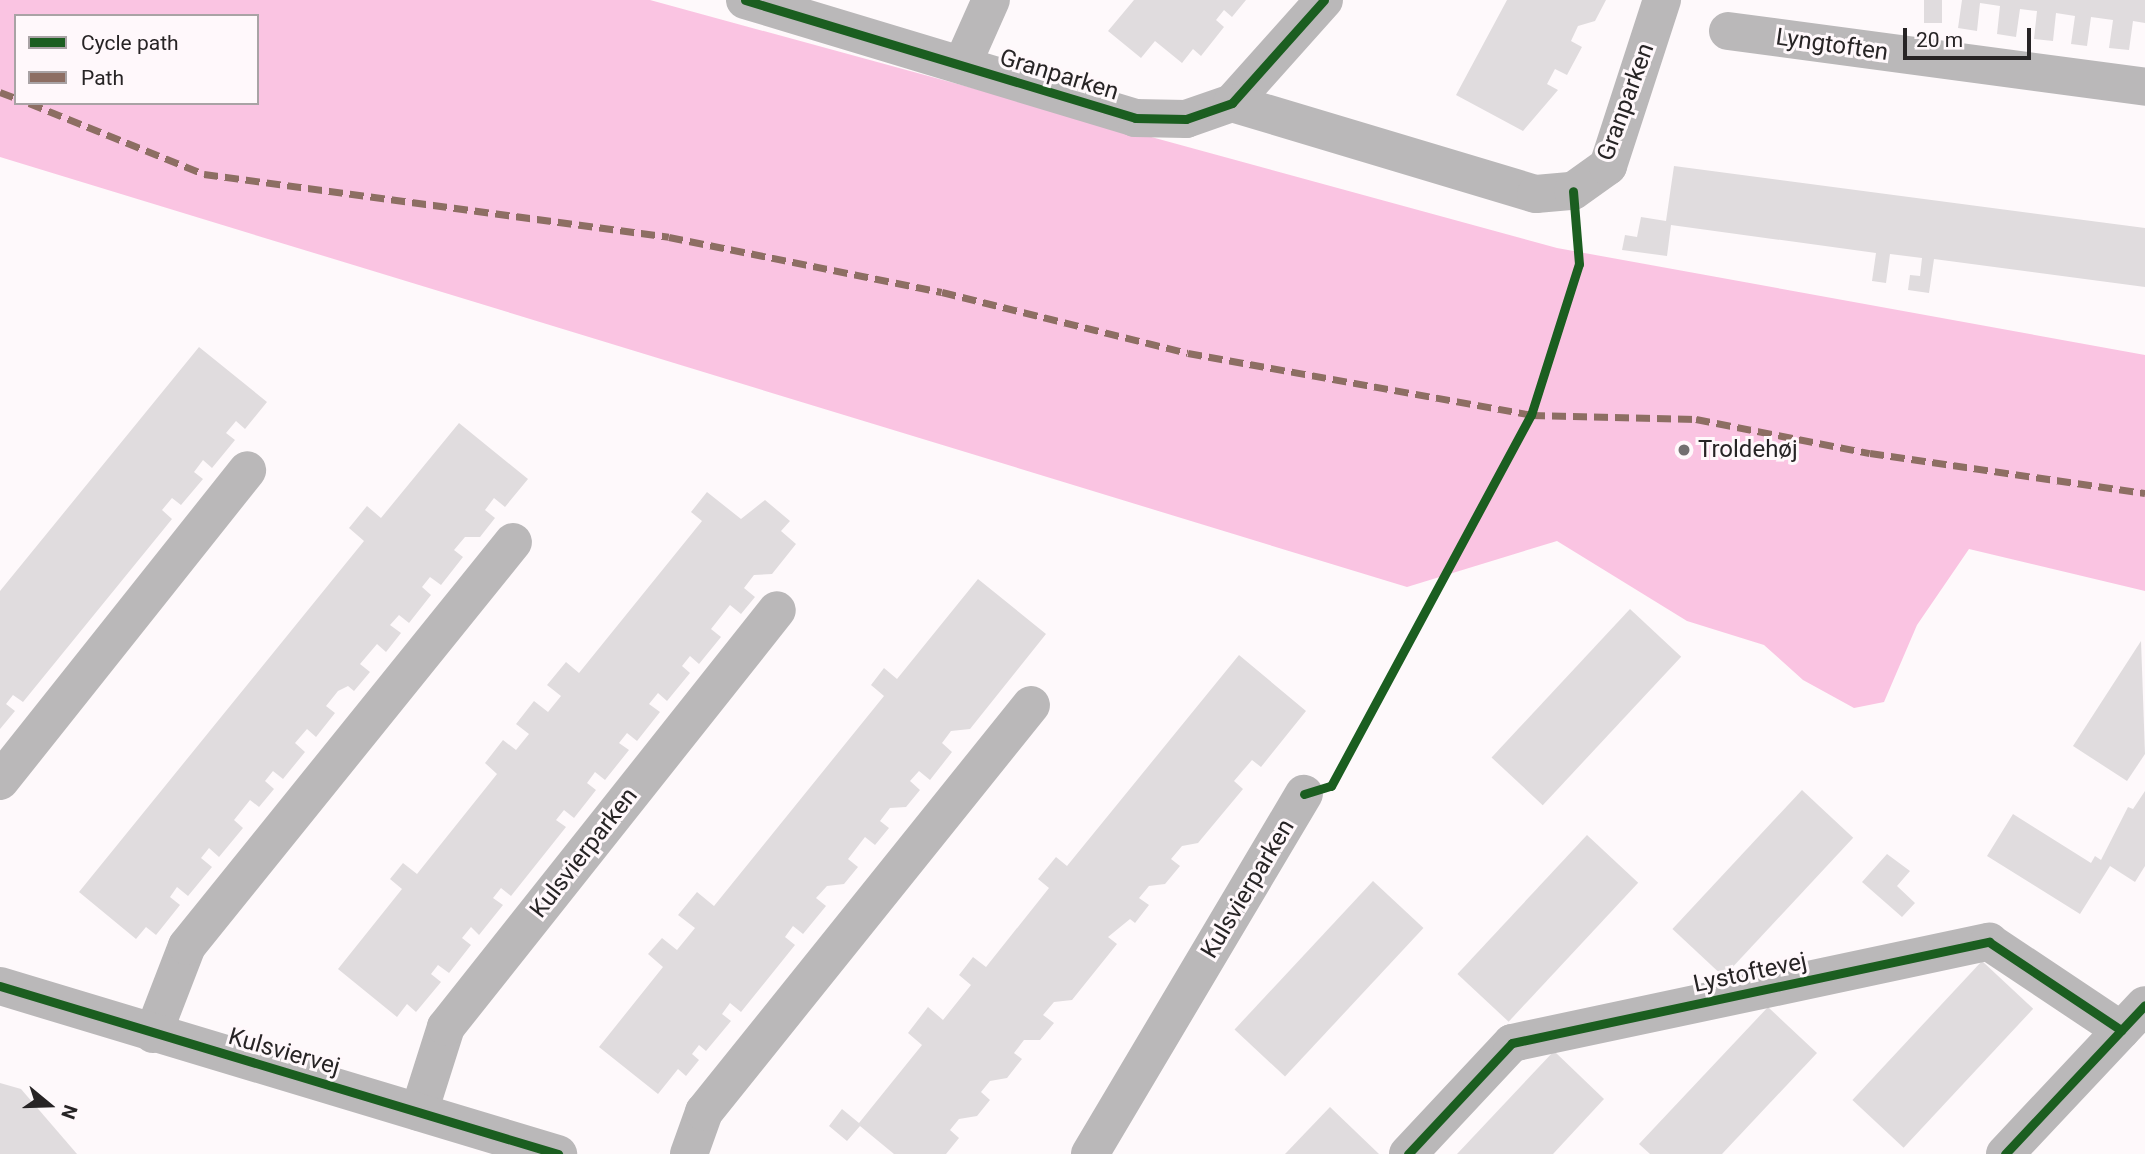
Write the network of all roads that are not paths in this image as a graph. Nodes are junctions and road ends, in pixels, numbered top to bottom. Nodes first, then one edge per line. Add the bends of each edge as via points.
1 (745, 0) edge
2 (991, 0) edge
3 (1324, 0) edge
4 (1662, 0) edge
5 (1728, 31) dead end
6 (962, 65) junction
7 (2145, 87) edge
8 (1232, 103) junction
9 (247, 470) dead end
10 (513, 542) dead end
11 (777, 610) dead end
12 (1031, 705) dead end
13 (0, 781) edge
14 (1304, 794) dead end
15 (0, 986) edge
16 (2133, 1018) edge
17 (153, 1034) junction
18 (419, 1112) junction
19 (558, 1154) edge
20 (689, 1154) edge
21 (1090, 1154) edge
22 (1408, 1154) edge
23 (2005, 1154) edge

1 - 6 street, Granparken
2 - 6 street, Granparken
3 - 8 street, Granparken
4 - 8 street, Granparken via 1608,166 1573,191 1536,194
5 - 7 street, Lyngtoften
6 - 8 street, Granparken via 1135,118 1186,119
9 - 13 street
10 - 17 street via 187,946
11 - 18 street, Kulsvierparken via 446,1027
12 - 20 street via 704,1112
14 - 21 street, Kulsvierparken
15 - 17 street, Kulsviervej
16 - 22 street, Lystoftevej via 1989,942 1512,1044
16 - 23 street, Lystoftevej
17 - 18 street, Kulsviervej
18 - 19 street, Kulsviervej

